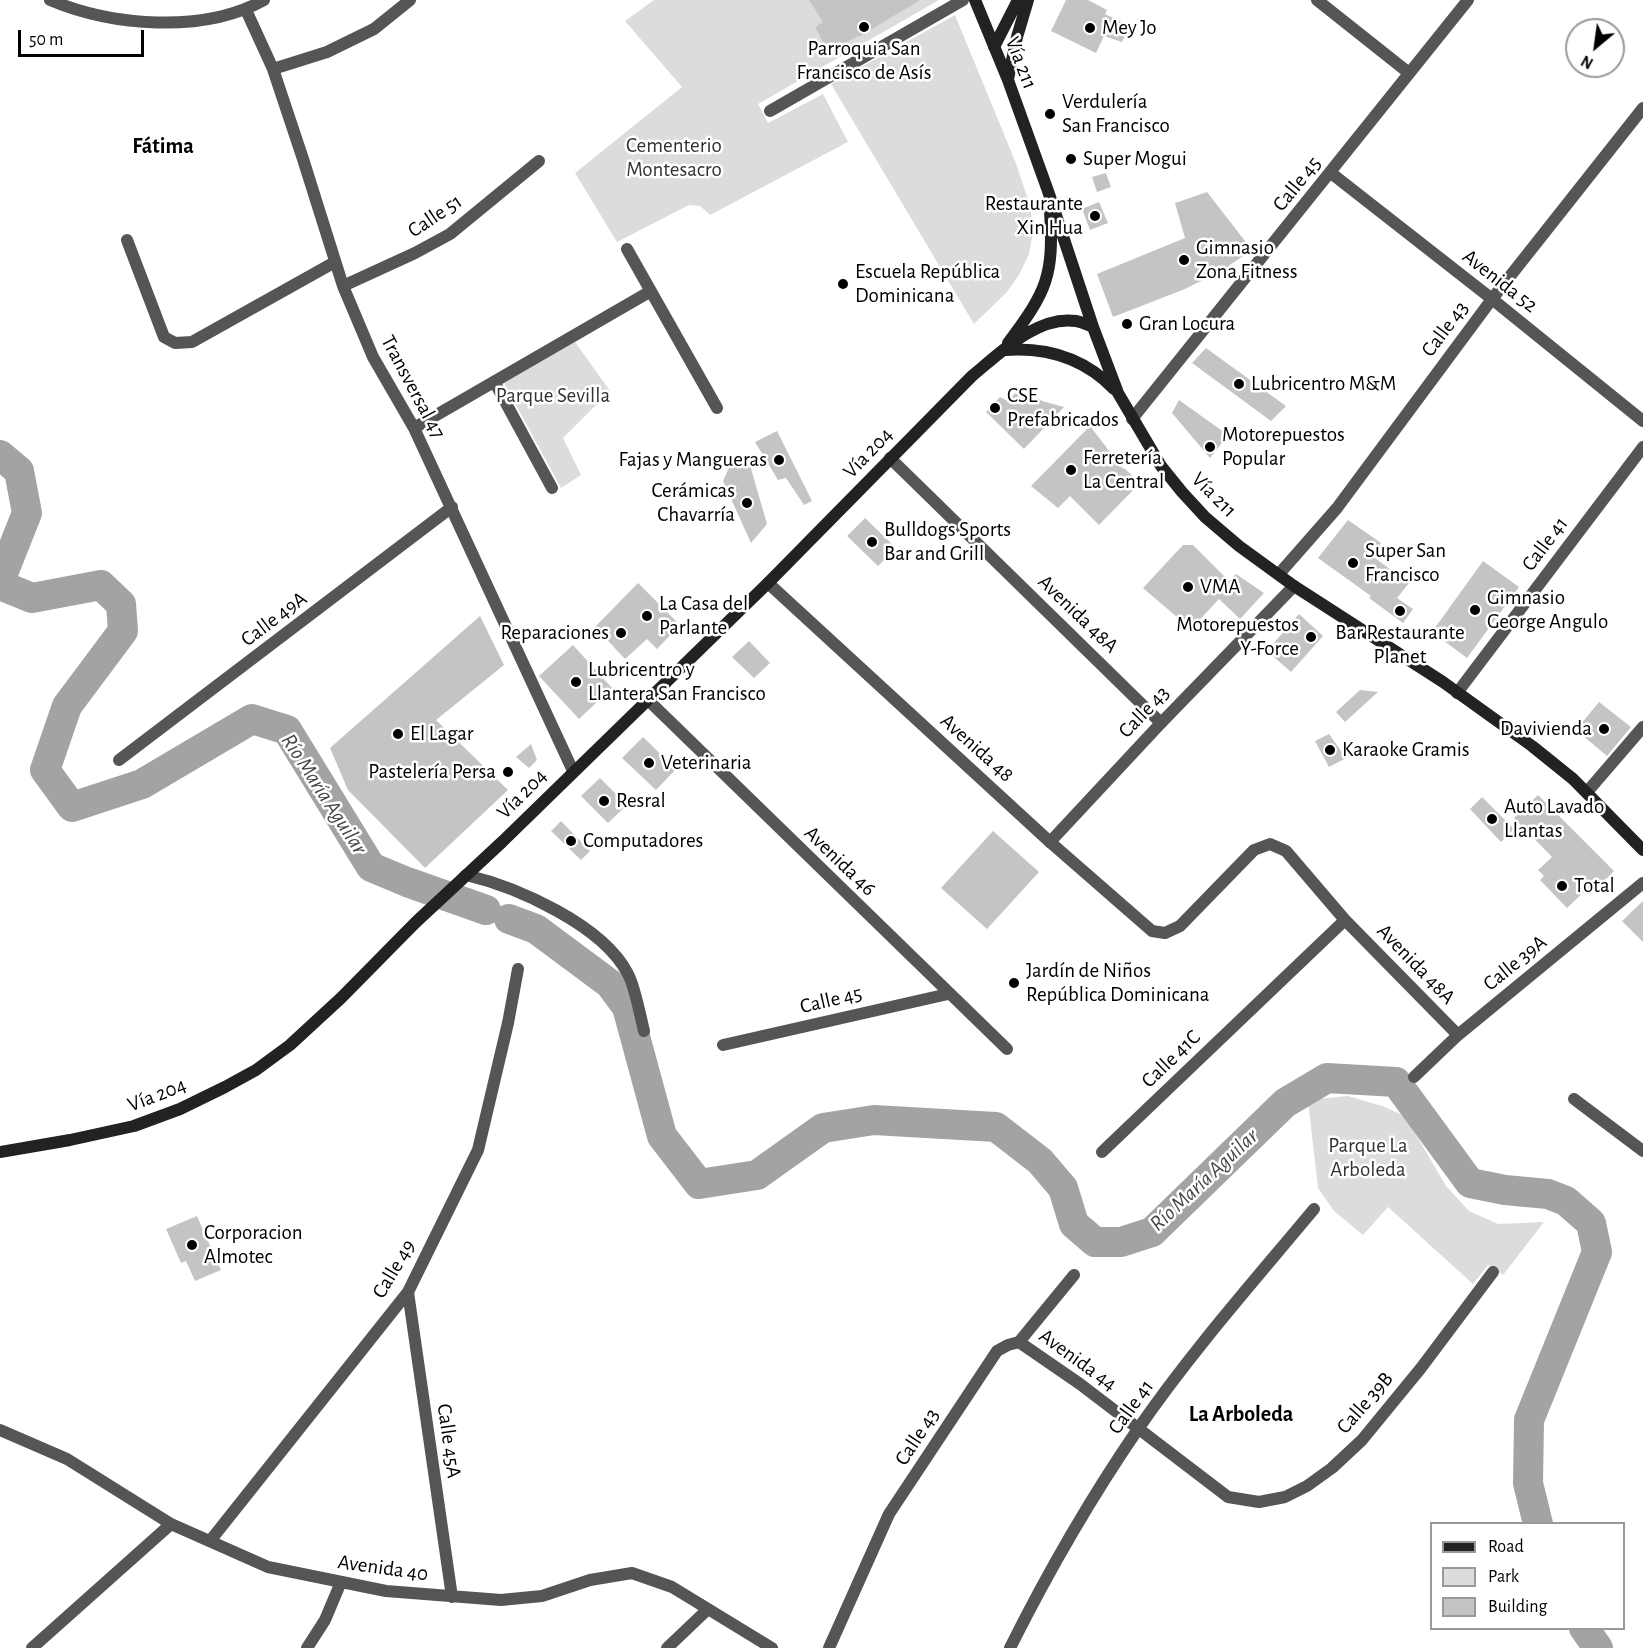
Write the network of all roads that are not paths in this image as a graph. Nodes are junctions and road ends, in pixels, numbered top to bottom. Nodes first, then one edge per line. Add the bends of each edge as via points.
1 (50, 0) edge
2 (264, 0) edge
3 (410, 0) edge
4 (963, 0) edge
5 (975, 0) edge
6 (1018, 0) edge
7 (1028, 0) edge
8 (1317, 0) edge
9 (1468, 0) edge
10 (71, 5) edge
11 (246, 10) junction
12 (994, 46) junction
13 (273, 69) junction
14 (1409, 73) junction
15 (1008, 80) junction
16 (1643, 108) edge
17 (770, 111) dead end
18 (539, 161) dead end
19 (1331, 173) junction
20 (1048, 191) junction
21 (127, 240) dead end
22 (627, 249) dead end
23 (335, 262) junction
24 (343, 286) junction
25 (651, 291) junction
26 (1492, 299) junction
27 (1094, 327) junction
28 (1003, 350) junction
29 (495, 383) junction
30 (1118, 393) junction
31 (717, 408) dead end
32 (1132, 419) junction
33 (1643, 421) edge
34 (414, 428) junction
35 (1643, 447) edge
36 (890, 458) junction
37 (552, 488) dead end
38 (452, 507) junction
39 (1279, 574) junction
40 (768, 583) junction
41 (1294, 586) junction
42 (1457, 693) junction
43 (647, 699) junction
44 (1161, 723) junction
45 (1643, 726) edge
46 (119, 760) dead end
47 (573, 771) junction
48 (1587, 792) junction
49 (1050, 842) junction
50 (1270, 844) joint
51 (1643, 850) edge
52 (466, 875) junction
53 (1643, 883) edge
54 (1345, 920) junction
55 (518, 969) dead end
56 (948, 994) junction
57 (644, 1031) dead end
58 (1458, 1035) junction
59 (723, 1045) dead end
60 (1007, 1049) dead end
61 (1414, 1077) dead end
62 (1574, 1099) dead end
63 (1643, 1151) edge
64 (0, 1152) edge
65 (1102, 1152) dead end
66 (1314, 1209) dead end
67 (1493, 1272) dead end
68 (1074, 1275) dead end
69 (408, 1292) junction
70 (1019, 1342) junction
71 (1138, 1428) junction
72 (0, 1430) edge
73 (1228, 1497) joint
74 (171, 1524) junction
75 (210, 1541) junction
76 (341, 1582) junction
77 (452, 1597) junction
78 (707, 1610) junction
79 (32, 1648) edge
80 (307, 1648) edge
81 (667, 1648) edge
82 (772, 1648) edge
83 (829, 1648) edge
84 (1010, 1648) edge

1 - 10 street
2 - 11 street
3 - 13 street via 374,29 327,52
4 - 17 street
5 - 12 main road, Vía 211
6 - 12 main road
7 - 15 main road
8 - 14 street
9 - 14 street, Calle 45
10 - 11 street via 126,20 157,23 213,18
11 - 13 street, Transversal 47
12 - 15 main road, Vía 211
13 - 23 street, Transversal 47
14 - 19 street, Calle 45
15 - 20 main road, Vía 211
16 - 26 street, Calle 43
18 - 24 street, Calle 51 via 450,234
19 - 26 street, Avenida 52
19 - 32 street, Calle 45
20 - 27 main road, Vía 211
20 - 28 main road via 1052,249 1047,281 1027,319
21 - 23 street via 164,337 175,343 192,342
22 - 25 street
23 - 24 street, Transversal 47
24 - 34 street, Transversal 47 via 373,357
25 - 29 street
25 - 31 street
26 - 33 street, Avenida 52
26 - 39 street, Calle 43 via 1337,507
27 - 28 main road, Vía 204 via 1077,321 1059,321 1040,326
27 - 30 main road, Vía 211
28 - 30 main road via 1040,350 1075,360
28 - 36 main road, Vía 204 via 942,404
29 - 34 street
29 - 37 street
30 - 32 main road, Vía 211
32 - 39 main road, Vía 211 via 1161,466 1205,517
34 - 38 street, Transversal 47
35 - 42 street, Calle 41
36 - 40 main road, Vía 204
36 - 44 street, Avenida 48A
38 - 46 street, Calle 49A
38 - 47 street, Transversal 47
39 - 41 main road, Vía 211
40 - 43 main road, Vía 204
40 - 49 street, Avenida 48
41 - 42 main road, Vía 211
41 - 44 street, Calle 43
42 - 48 main road, Vía 211 via 1532,746
43 - 47 main road, Vía 204
43 - 56 street, Avenida 46
44 - 49 street, Calle 43
45 - 48 street
47 - 52 main road, Vía 204
48 - 51 main road, Vía 211
49 - 50 street, Avenida 48 via 1152,931 1165,933 1180,926 1254,850
50 - 54 street, Avenida 48A via 1286,851
52 - 57 street via 495,882 566,915 607,946 629,974
52 - 64 main road, Vía 204 via 291,1045 256,1070 180,1109 134,1126
53 - 58 street, Calle 39A
54 - 58 street, Avenida 48A
54 - 65 street, Calle 41C
55 - 69 street, Calle 49 via 478,1150
56 - 59 street, Calle 45
56 - 60 street, Avenida 46
58 - 61 street, Calle 39A
62 - 63 street
66 - 71 street, Calle 41
67 - 73 street, Calle 39B via 1362,1440 1332,1468 1285,1497 1259,1502
68 - 70 street, Calle 43
69 - 75 street, Calle 49
69 - 77 street, Calle 45A
70 - 71 street, Avenida 44
70 - 83 street, Calle 43 via 998,1351 889,1514
71 - 73 street, Avenida 44
71 - 84 street, Calle 41 via 1050,1569
72 - 74 street, Avenida 40 via 67,1459
74 - 75 street, Avenida 40
74 - 79 street
75 - 76 street, Avenida 40 via 268,1567
76 - 77 street, Avenida 40
76 - 80 street via 326,1620
77 - 78 street, Avenida 40 via 501,1600 542,1596 590,1580 632,1573 672,1587
78 - 81 street
78 - 82 street, Avenida 40

